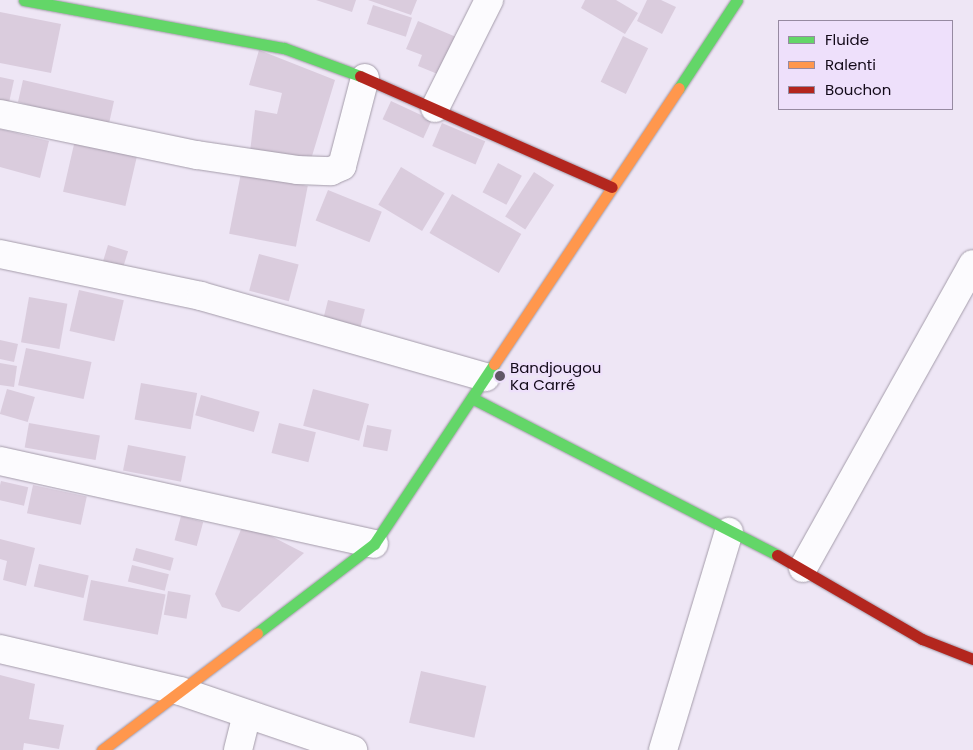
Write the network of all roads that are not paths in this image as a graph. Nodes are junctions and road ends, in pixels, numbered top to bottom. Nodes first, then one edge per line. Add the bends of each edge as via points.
1 (24, 0) edge
2 (489, 0) edge
3 (737, 0) edge
4 (365, 78) junction
5 (434, 108) junction
6 (0, 114) edge
7 (612, 187) junction
8 (0, 254) edge
9 (973, 264) edge
10 (479, 387) junction
11 (0, 461) edge
12 (729, 532) junction
13 (374, 544) junction
14 (803, 568) junction
15 (0, 649) edge
16 (973, 659) edge
17 (180, 691) junction
18 (247, 715) junction
19 (102, 750) edge
20 (238, 750) edge
21 (352, 750) edge
22 (663, 750) edge

1 - 4 street via 284,48
2 - 5 street
3 - 7 street
4 - 5 street
4 - 6 street via 342,166 331,171 297,170 197,155
5 - 7 street
7 - 10 street
8 - 10 street via 201,296
9 - 14 street
10 - 12 street
10 - 13 street
11 - 13 street
12 - 14 street
12 - 22 street
13 - 17 street
14 - 16 street via 922,639
15 - 17 street
17 - 18 street
17 - 19 street
18 - 20 street
18 - 21 street

